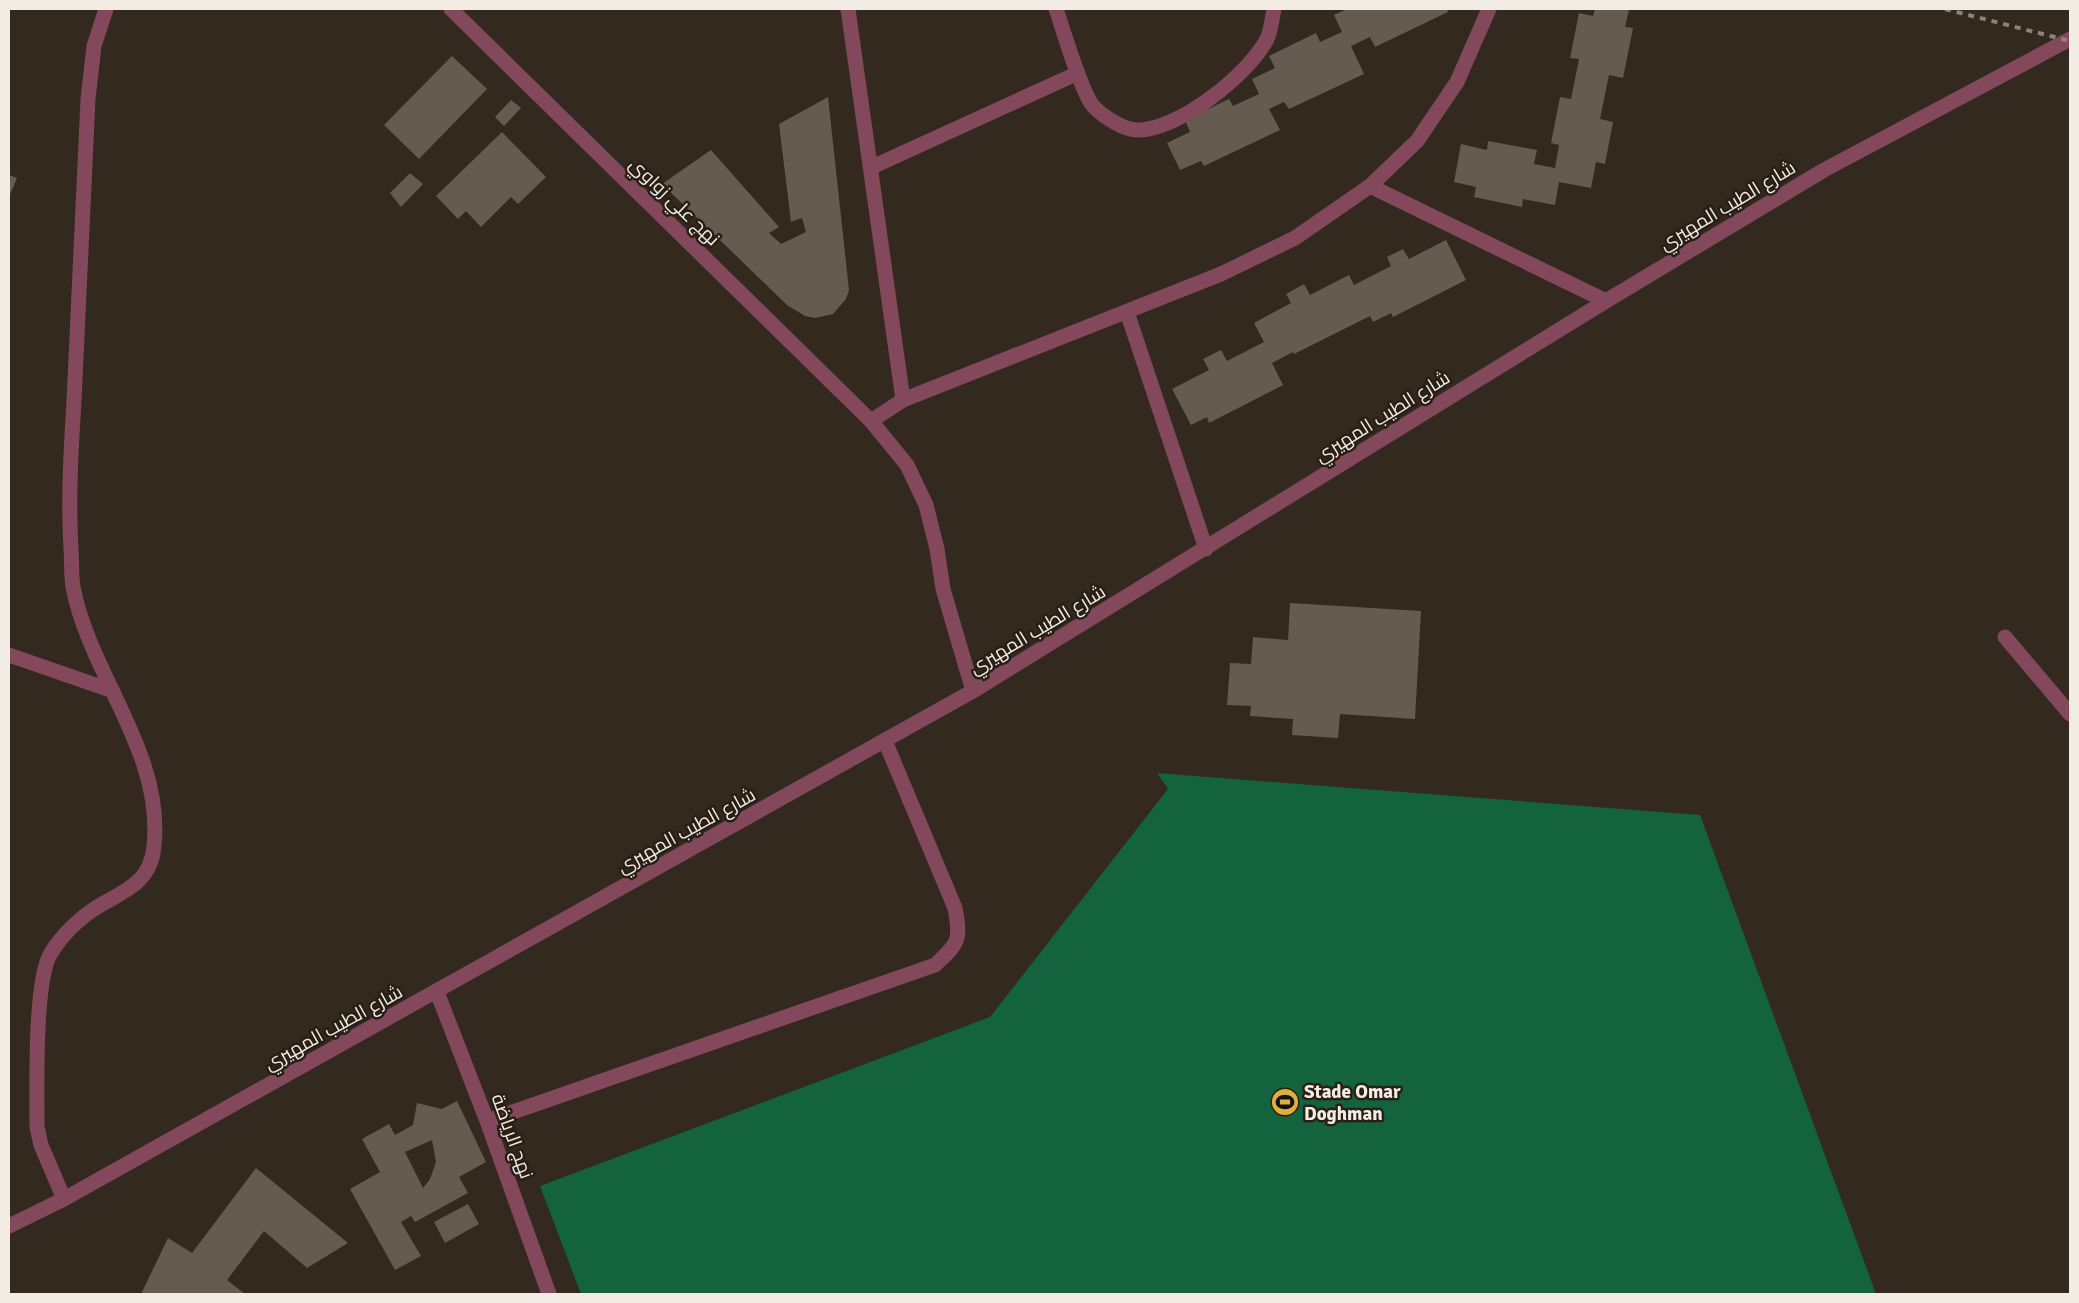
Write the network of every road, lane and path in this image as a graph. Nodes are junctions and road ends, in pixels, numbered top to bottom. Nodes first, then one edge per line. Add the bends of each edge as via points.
1 (106, 9) edge
2 (451, 9) edge
3 (848, 9) edge
4 (1056, 9) edge
5 (1489, 9) edge
6 (1274, 10) edge
7 (2070, 39) edge
8 (1078, 73) junction
9 (872, 167) junction
10 (1370, 186) junction
11 (1606, 301) junction
12 (1127, 312) junction
13 (903, 400) junction
14 (871, 421) junction
15 (1206, 549) junction
16 (2005, 637) dead end
17 (9, 655) edge
18 (113, 691) junction
19 (973, 691) junction
20 (2070, 714) edge
21 (885, 741) junction
22 (437, 992) junction
23 (487, 1121) junction
24 (64, 1199) junction
25 (9, 1226) edge
26 (549, 1294) edge

1 - 18 street via 94,46 88,99 69,512 73,586 85,632
2 - 14 street, نهج علي زواوي
3 - 9 street
4 - 8 street
5 - 10 street via 1457,82 1417,141
6 - 8 street via 1268,38 1249,65 1224,89 1190,112 1161,125 1137,130 1112,121 1092,106
7 - 11 street, شارع الطيب المهيري via 1824,170
8 - 9 street
9 - 13 street
10 - 11 street
10 - 12 street via 1295,238 1221,274
11 - 15 street, شارع الطيب المهيري
12 - 13 street
12 - 15 street
13 - 14 street
14 - 19 street, نهج علي زواوي via 907,465 926,505 943,589
15 - 19 street, شارع الطيب المهيري
16 - 20 street
17 - 18 street
18 - 24 street via 151,791 155,820 154,850 145,874 127,892 96,908 68,930 49,955 42,987 37,1127 41,1145
19 - 21 street, شارع الطيب المهيري
21 - 22 street, شارع الطيب المهيري
21 - 23 street via 955,908 959,930 953,948 935,965
22 - 23 street, نهج الرياضة
22 - 24 street, شارع الطيب المهيري
23 - 26 street, نهج الرياضة
24 - 25 street, شارع الطيب المهيري

